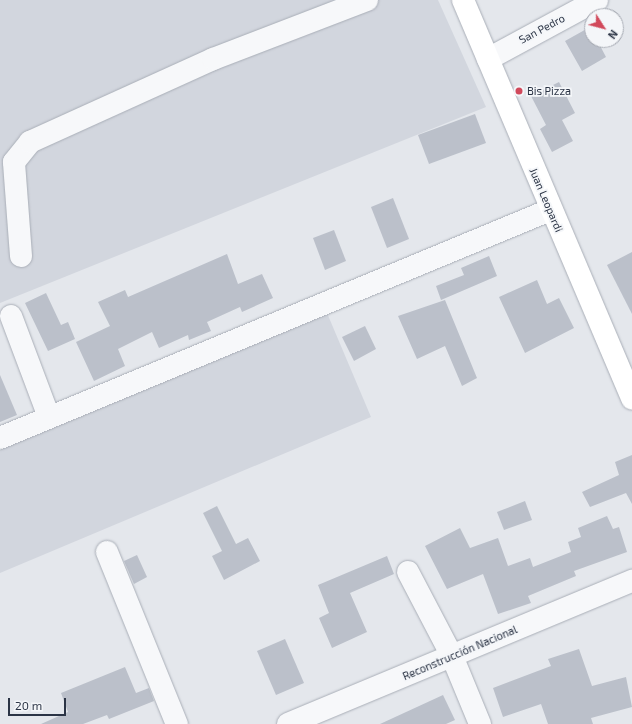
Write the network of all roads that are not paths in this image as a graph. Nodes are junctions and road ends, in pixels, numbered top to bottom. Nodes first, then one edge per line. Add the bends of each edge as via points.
1 (367, 0) edge
2 (463, 0) edge
3 (597, 0) edge
4 (488, 59) junction
5 (14, 162) junction
6 (0, 182) edge
7 (550, 210) junction
8 (22, 256) dead end
9 (11, 316) dead end
10 (632, 399) edge
11 (49, 417) junction
12 (0, 438) edge
13 (107, 552) dead end
14 (408, 572) dead end
15 (632, 581) edge
16 (452, 656) junction
17 (177, 724) edge
18 (288, 724) edge
19 (480, 724) edge

1 - 5 street via 214,59 30,142
2 - 4 main road, Juan Leopardi
3 - 4 street, San Pedro
4 - 7 main road, Juan Leopardi
5 - 6 street
5 - 8 street
7 - 10 main road, Juan Leopardi
7 - 11 street
9 - 11 street
11 - 12 street
13 - 17 street
14 - 16 street
15 - 16 street, Reconstrucción Nacional
16 - 18 street, Reconstrucción Nacional
16 - 19 street

